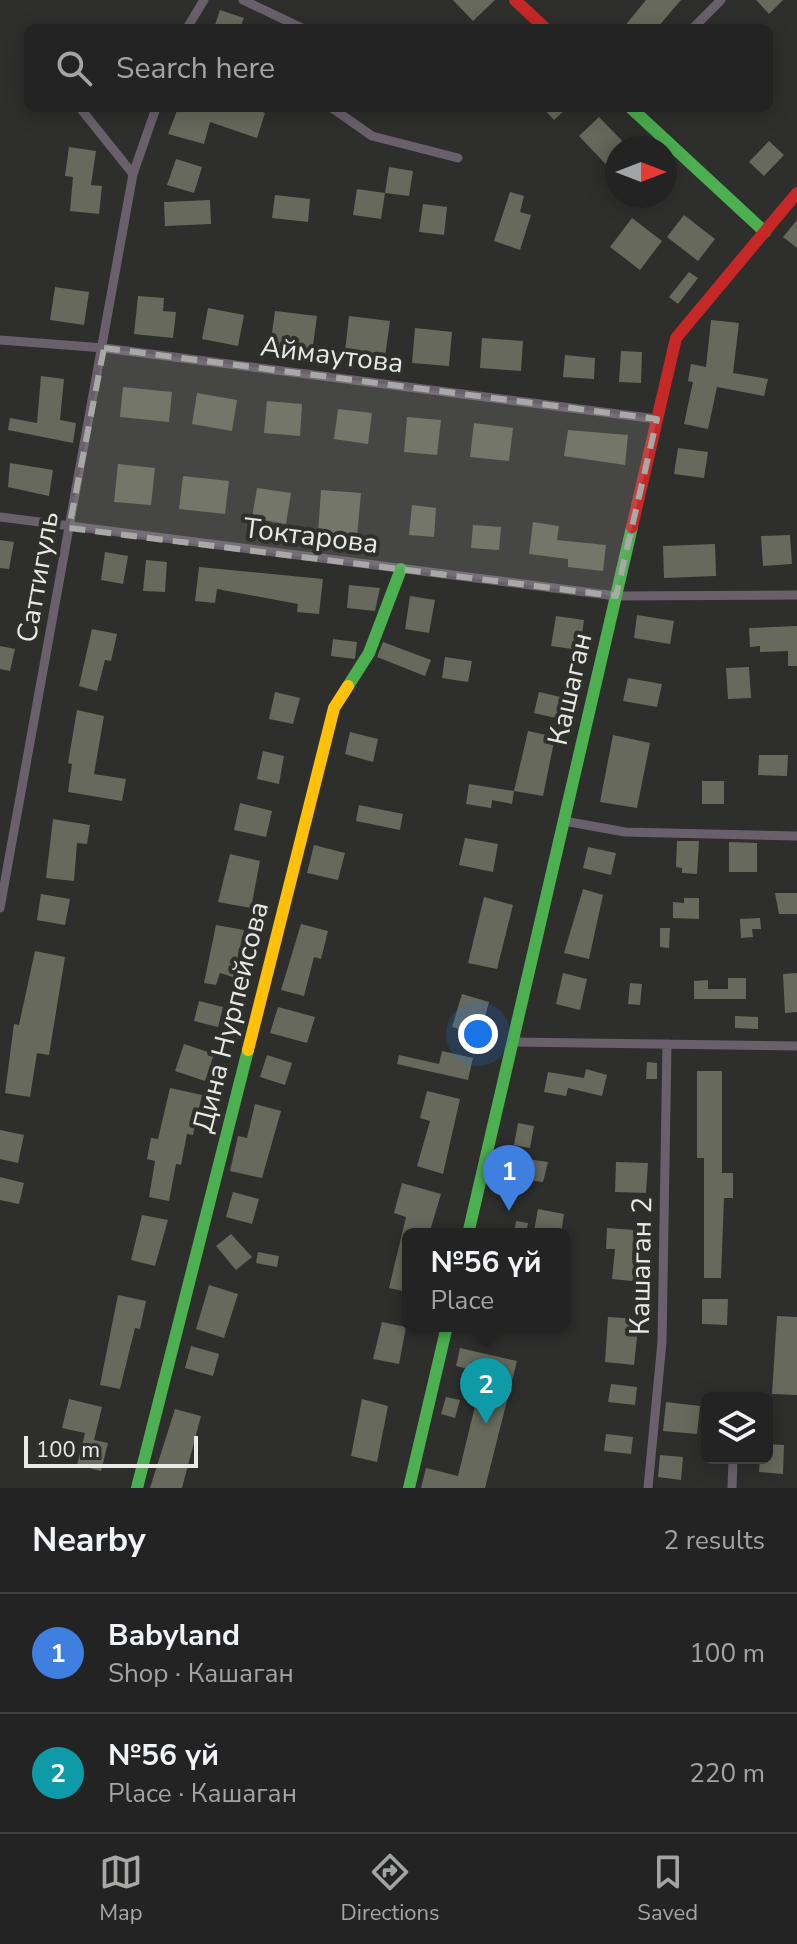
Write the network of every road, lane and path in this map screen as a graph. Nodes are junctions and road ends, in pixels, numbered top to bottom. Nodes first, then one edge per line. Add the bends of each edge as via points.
1 (204, 0) edge
2 (243, 0) edge
3 (515, 0) edge
4 (721, 0) edge
5 (189, 24) edge
6 (294, 24) edge
7 (541, 24) edge
8 (697, 24) edge
9 (83, 112) edge
10 (155, 112) edge
11 (338, 112) edge
12 (635, 112) edge
13 (458, 158) dead end
14 (133, 174) junction
15 (797, 193) edge
16 (765, 232) junction
17 (0, 340) edge
18 (104, 348) junction
19 (657, 419) junction
20 (0, 517) edge
21 (69, 528) junction
22 (401, 569) junction
23 (797, 595) edge
24 (616, 596) junction
25 (564, 821) junction
26 (796, 836) edge
27 (0, 908) edge
28 (513, 1042) junction
29 (667, 1044) junction
30 (797, 1046) edge
31 (469, 1228) edge
32 (446, 1332) edge
33 (733, 1464) edge
34 (137, 1488) edge
35 (409, 1488) edge
36 (648, 1488) edge
37 (732, 1488) edge

1 - 5 street
2 - 6 street
3 - 7 street
4 - 8 street
9 - 14 street
10 - 14 street, Саттигуль
11 - 13 street via 372,136
12 - 16 street
14 - 18 street, Саттигуль
15 - 16 street, Кашаган
16 - 19 street, Кашаган via 676,338
17 - 18 street, Аймаутова
18 - 19 street, Аймаутова
18 - 21 street, Саттигуль
19 - 24 street, Кашаган
20 - 21 street, Токтарова
21 - 22 street, Токтарова
21 - 27 street, Саттигуль
22 - 24 street, Токтарова
22 - 34 street, Дина Нурпейсова via 369,653 334,708
23 - 24 street, Токтарова
24 - 25 street, Кашаган
25 - 26 street via 625,832
25 - 28 street, Кашаган
28 - 29 street
28 - 31 street, Кашаган
29 - 30 street
29 - 36 street, Кашаган 2 via 662,1342
32 - 35 street
33 - 37 street

